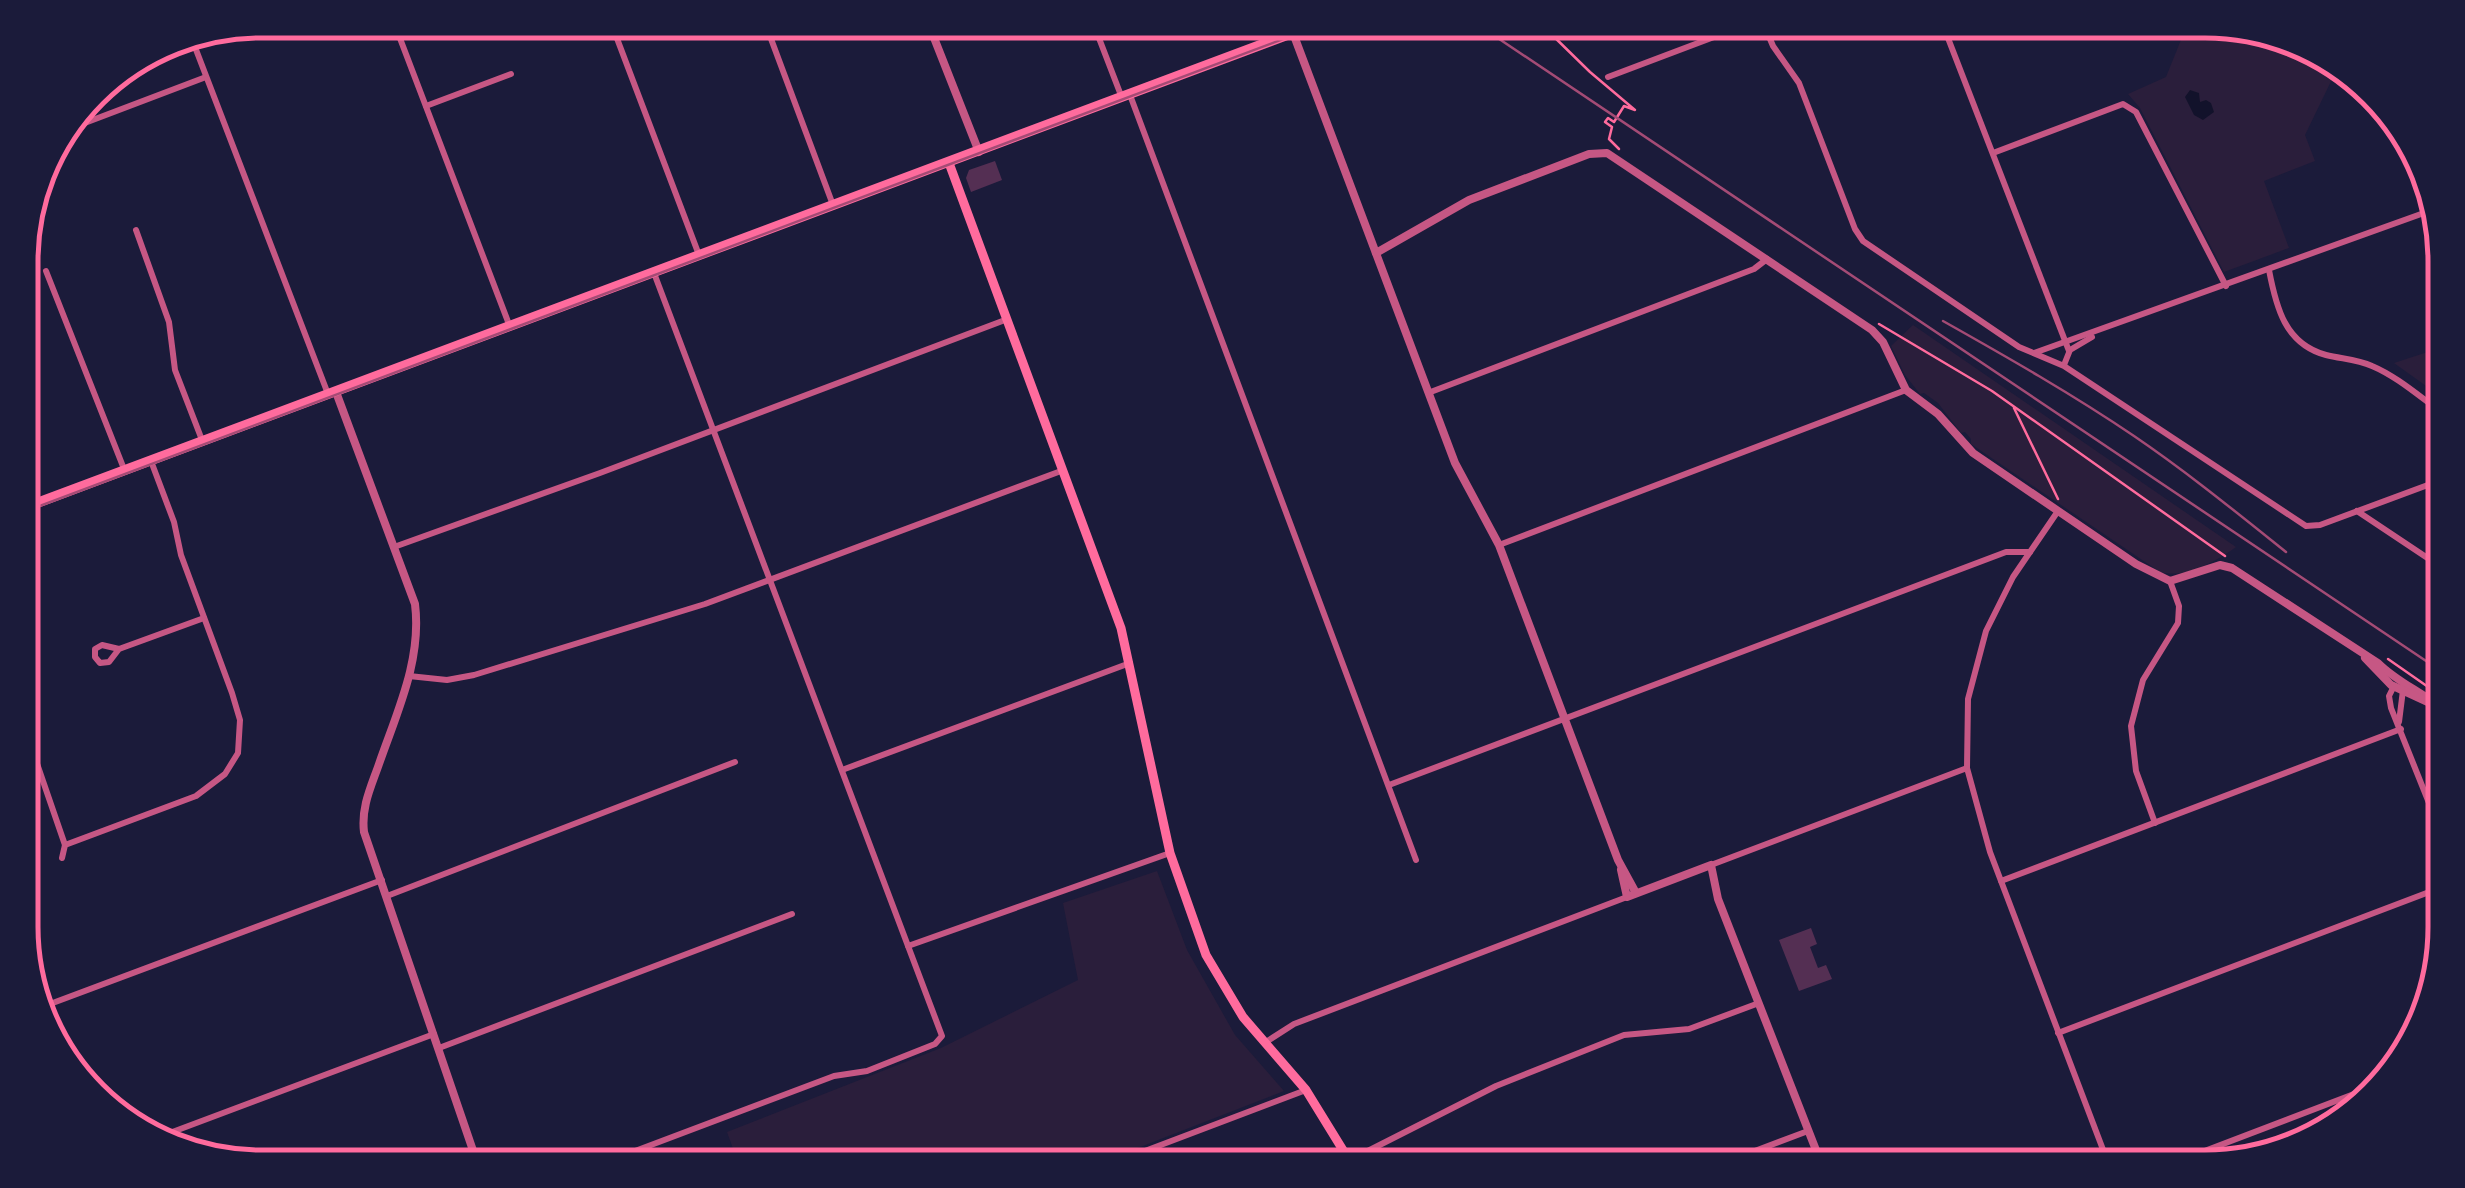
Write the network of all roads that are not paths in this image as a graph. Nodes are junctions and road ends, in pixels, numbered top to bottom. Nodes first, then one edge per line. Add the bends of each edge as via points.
1 (401, 38) edge
2 (617, 38) edge
3 (771, 38) edge
4 (935, 38) edge
5 (1100, 38) edge
6 (1280, 38) edge
7 (1295, 38) edge
8 (1712, 38) edge
9 (1769, 38) edge
10 (1948, 38) edge
11 (195, 47) edge
12 (511, 74) dead end
13 (206, 77) junction
14 (1608, 77) dead end
15 (1126, 96) junction
16 (426, 106) junction
17 (85, 123) edge
18 (979, 152) junction
19 (1992, 154) junction
20 (949, 163) junction
21 (834, 206) junction
22 (2422, 214) edge
23 (136, 230) dead end
24 (1376, 254) junction
25 (700, 256) junction
26 (1766, 259) junction
27 (2269, 270) junction
28 (46, 271) dead end
29 (654, 273) junction
30 (2226, 286) junction
31 (1005, 320) junction
32 (510, 327) junction
33 (2102, 332) junction
34 (2065, 341) junction
35 (2069, 351) junction
36 (2034, 354) junction
37 (2064, 366) junction
38 (1906, 390) junction
39 (332, 393) junction
40 (1428, 393) junction
41 (2428, 403) edge
42 (713, 428) junction
43 (202, 441) junction
44 (151, 461) junction
45 (125, 471) junction
46 (1062, 472) junction
47 (2428, 484) edge
48 (38, 504) edge
49 (2366, 508) junction
50 (2058, 511) junction
51 (2357, 511) junction
52 (2383, 529) junction
53 (1498, 545) junction
54 (394, 547) junction
55 (2030, 552) junction
56 (2428, 559) edge
57 (770, 581) junction
58 (2170, 581) junction
59 (204, 618) junction
60 (118, 650) dead end
61 (1130, 663) junction
62 (409, 676) junction
63 (2399, 687) junction
64 (2428, 703) edge
65 (1564, 720) junction
66 (2400, 726) junction
67 (735, 762) dead end
68 (38, 767) edge
69 (1967, 768) junction
70 (842, 770) junction
71 (1388, 786) junction
72 (2428, 799) edge
73 (2155, 823) junction
74 (65, 845) junction
75 (1170, 853) junction
76 (62, 858) dead end
77 (1416, 860) dead end
78 (1711, 865) junction
79 (1701, 868) junction
80 (382, 880) junction
81 (2001, 881) junction
82 (2428, 892) edge
83 (1632, 895) junction
84 (388, 896) junction
85 (1718, 899) junction
86 (792, 914) dead end
87 (908, 946) junction
88 (51, 1003) edge
89 (1758, 1003) junction
90 (2058, 1033) junction
91 (434, 1034) junction
92 (1266, 1042) junction
93 (439, 1048) junction
94 (1306, 1090) junction
95 (2352, 1095) edge
96 (1808, 1131) junction
97 (172, 1132) edge
98 (473, 1150) edge
99 (638, 1150) edge
100 (1148, 1150) edge
101 (1343, 1150) edge
102 (1378, 1150) edge
103 (1758, 1150) edge
104 (1815, 1150) edge
105 (2103, 1150) edge
106 (2207, 1150) edge

1 - 16 street
2 - 25 street
3 - 21 street
4 - 18 street
5 - 15 street
6 - 15 highway
7 - 24 street
8 - 14 street
9 - 36 street via 1796,78 1863,241
10 - 19 street
11 - 13 street
12 - 16 street
13 - 17 street
13 - 39 street
15 - 18 highway
15 - 71 street
16 - 32 street
18 - 20 highway
19 - 30 street via 2129,105
19 - 34 street
20 - 21 highway
20 - 31 main road
21 - 25 highway
22 - 27 street
23 - 43 street
24 - 26 street via 1468,200 1600,151
24 - 40 street
25 - 29 highway
26 - 38 street via 1876,334
26 - 40 street
27 - 30 street
27 - 41 street via 2280,316 2301,342 2384,372
28 - 45 street
29 - 32 highway
29 - 42 street
30 - 33 street
31 - 42 street
31 - 46 main road
32 - 39 highway
33 - 34 street
33 - 35 street
34 - 35 street
34 - 36 street
35 - 37 street
36 - 37 street
37 - 51 street via 2302,524
38 - 50 street via 1973,453
38 - 53 street
39 - 43 highway
39 - 54 street
40 - 53 street via 1458,471
42 - 54 street
42 - 57 street
43 - 44 highway
44 - 45 highway
44 - 59 street
45 - 48 highway
46 - 57 street
46 - 61 main road
47 - 49 street
49 - 51 street
49 - 52 street
50 - 55 street
50 - 58 street
51 - 52 street
52 - 56 street
53 - 65 street
54 - 62 street via 418,626
55 - 65 street via 2006,552
55 - 69 street via 1994,611 1977,655 1968,699
57 - 62 street via 474,676
57 - 70 street
58 - 63 street via 2228,566
58 - 73 street via 2178,623 2143,680 2131,726 2136,771
59 - 60 street
59 - 74 street via 240,720 238,753 225,774 196,796
61 - 70 street
61 - 75 main road
62 - 80 street via 362,818
63 - 64 street
63 - 66 street
63 - 66 street via 2389,702
65 - 71 street
65 - 83 street
66 - 72 street
66 - 73 street
67 - 84 street
68 - 74 street
69 - 78 street
69 - 81 street
70 - 87 street
71 - 77 street
73 - 81 street
74 - 76 street
75 - 87 street
75 - 92 main road via 1206,955
78 - 79 street
78 - 85 street
79 - 83 street
79 - 85 street
80 - 84 street
80 - 88 street
81 - 90 street
82 - 90 street
83 - 92 street via 1294,1024
84 - 91 street
85 - 89 street
86 - 93 street
87 - 99 street via 942,1036 936,1044
89 - 96 street
89 - 102 street via 1689,1029 1608,1042 1496,1086
90 - 105 street
91 - 93 street
91 - 97 street
92 - 94 main road
93 - 98 street
94 - 100 street
94 - 101 main road
95 - 106 street
96 - 103 street
96 - 104 street

